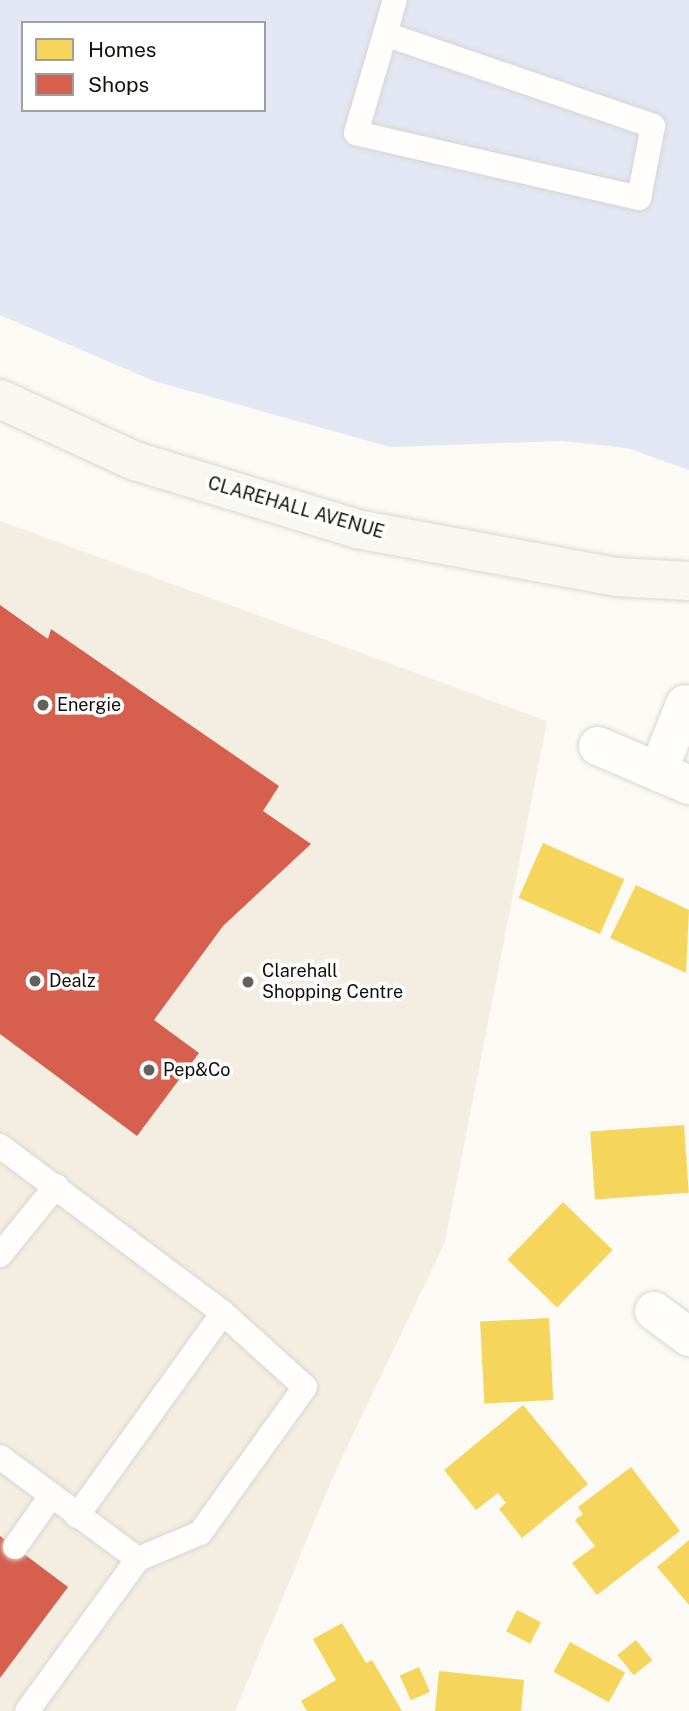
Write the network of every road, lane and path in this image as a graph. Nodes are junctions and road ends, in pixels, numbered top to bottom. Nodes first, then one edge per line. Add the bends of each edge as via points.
1 (395, 0) edge
2 (385, 34) junction
3 (0, 399) edge
4 (689, 581) edge
5 (685, 704) dead end
6 (598, 746) dead end
7 (673, 778) edge
8 (0, 1146) edge
9 (56, 1186) junction
10 (0, 1255) edge
11 (654, 1311) dead end
12 (223, 1313) junction
13 (689, 1337) edge
14 (0, 1457) edge
15 (51, 1496) junction
16 (76, 1516) junction
17 (15, 1547) dead end
18 (138, 1559) junction
19 (27, 1711) edge

1 - 2 lane
2 - 2 lane via 653,126 639,198 356,133
3 - 4 main road, CLAREHALL AVENUE via 135,461 357,529 616,577
5 - 7 street
6 - 7 street
8 - 9 lane
9 - 10 lane
9 - 12 lane
11 - 13 street
12 - 16 lane
12 - 18 lane via 305,1387 200,1533
14 - 15 lane
15 - 16 lane
15 - 17 lane
16 - 18 lane
18 - 19 lane

